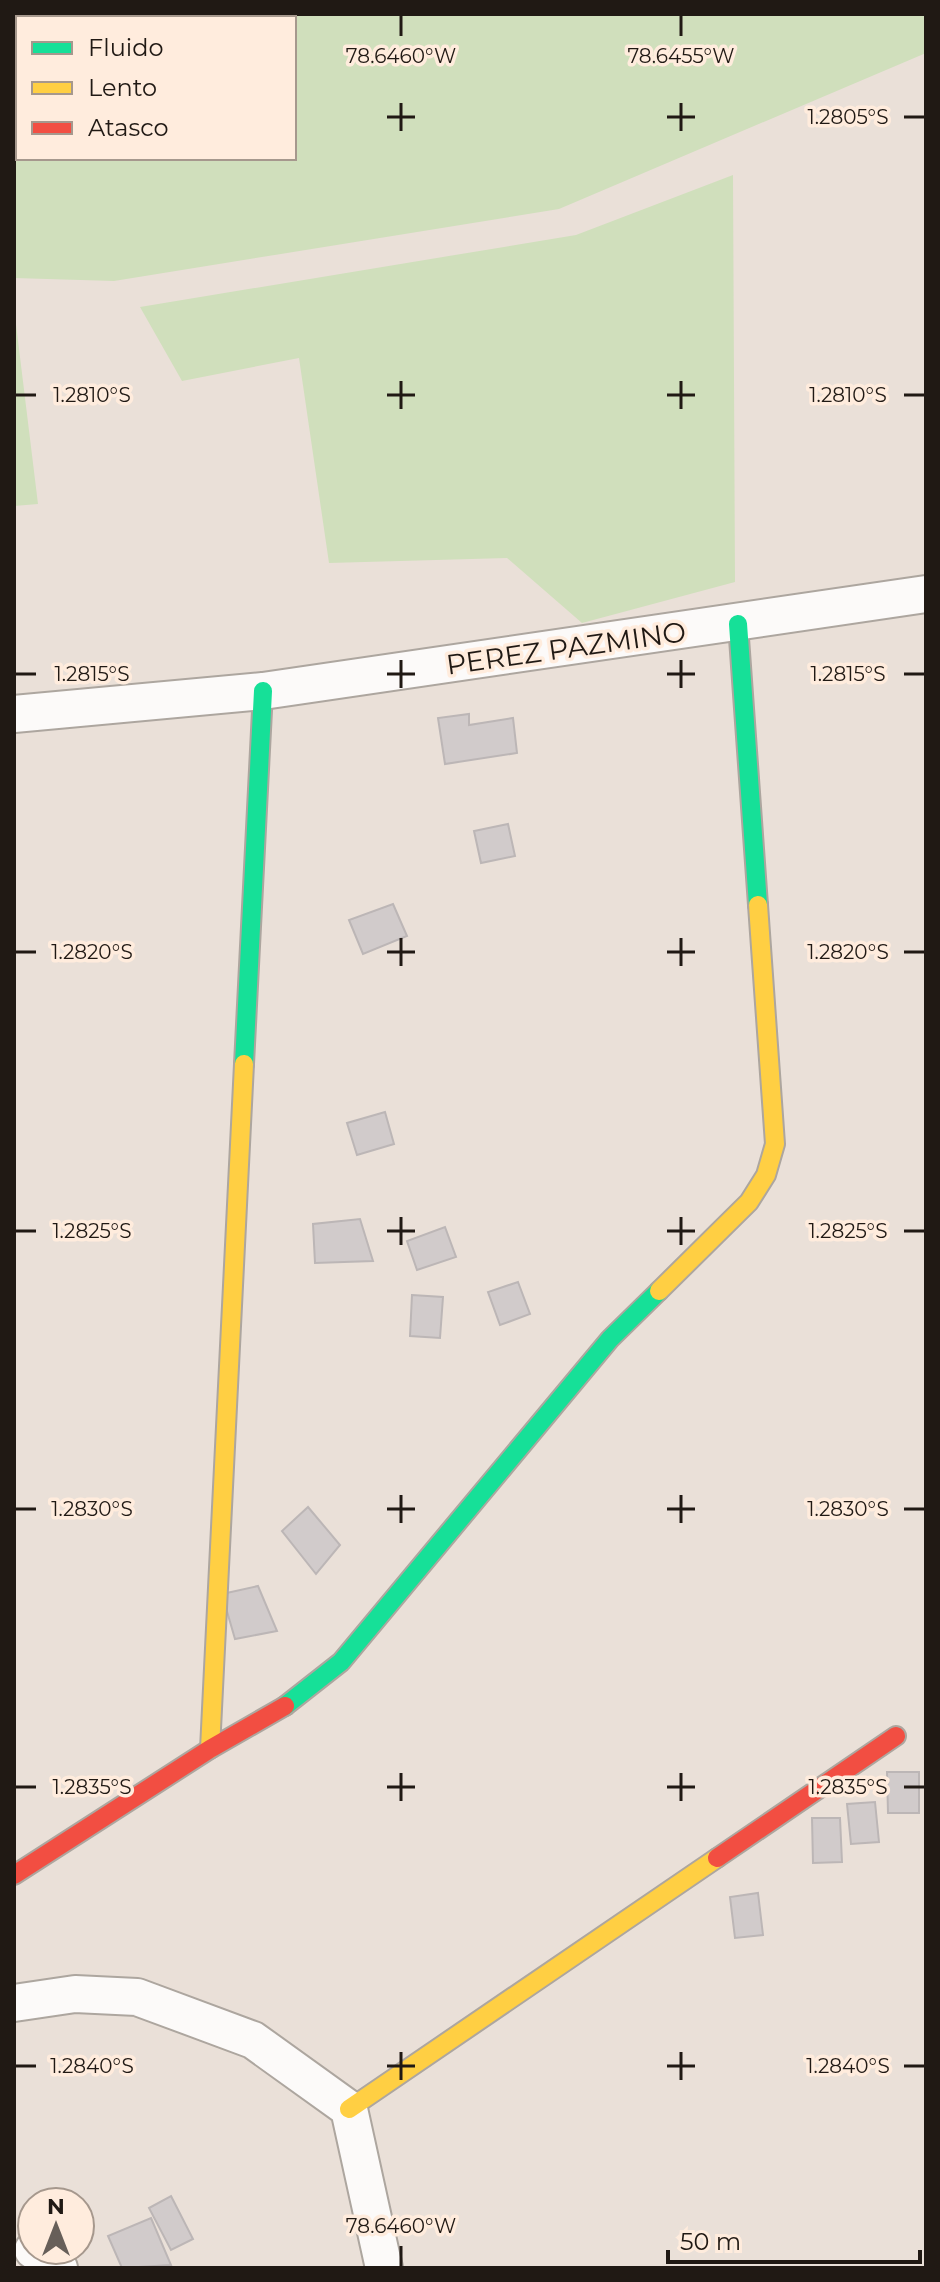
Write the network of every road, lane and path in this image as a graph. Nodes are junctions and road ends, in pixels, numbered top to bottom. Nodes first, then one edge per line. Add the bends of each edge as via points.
1 (926, 594) edge
2 (738, 624) junction
3 (263, 691) junction
4 (14, 714) edge
5 (896, 1736) dead end
6 (210, 1749) junction
7 (14, 1875) edge
8 (14, 2003) edge
9 (349, 2109) junction
10 (384, 2268) edge

1 - 2 street, PEREZ PAZMINO
2 - 3 street, PEREZ PAZMINO
2 - 6 street via 775,1144 766,1175 749,1202 610,1339 341,1662 284,1707
3 - 4 street, PEREZ PAZMINO
3 - 6 street
5 - 9 street
6 - 7 street
8 - 9 street via 75,1994 137,1997 253,2040
9 - 10 street

